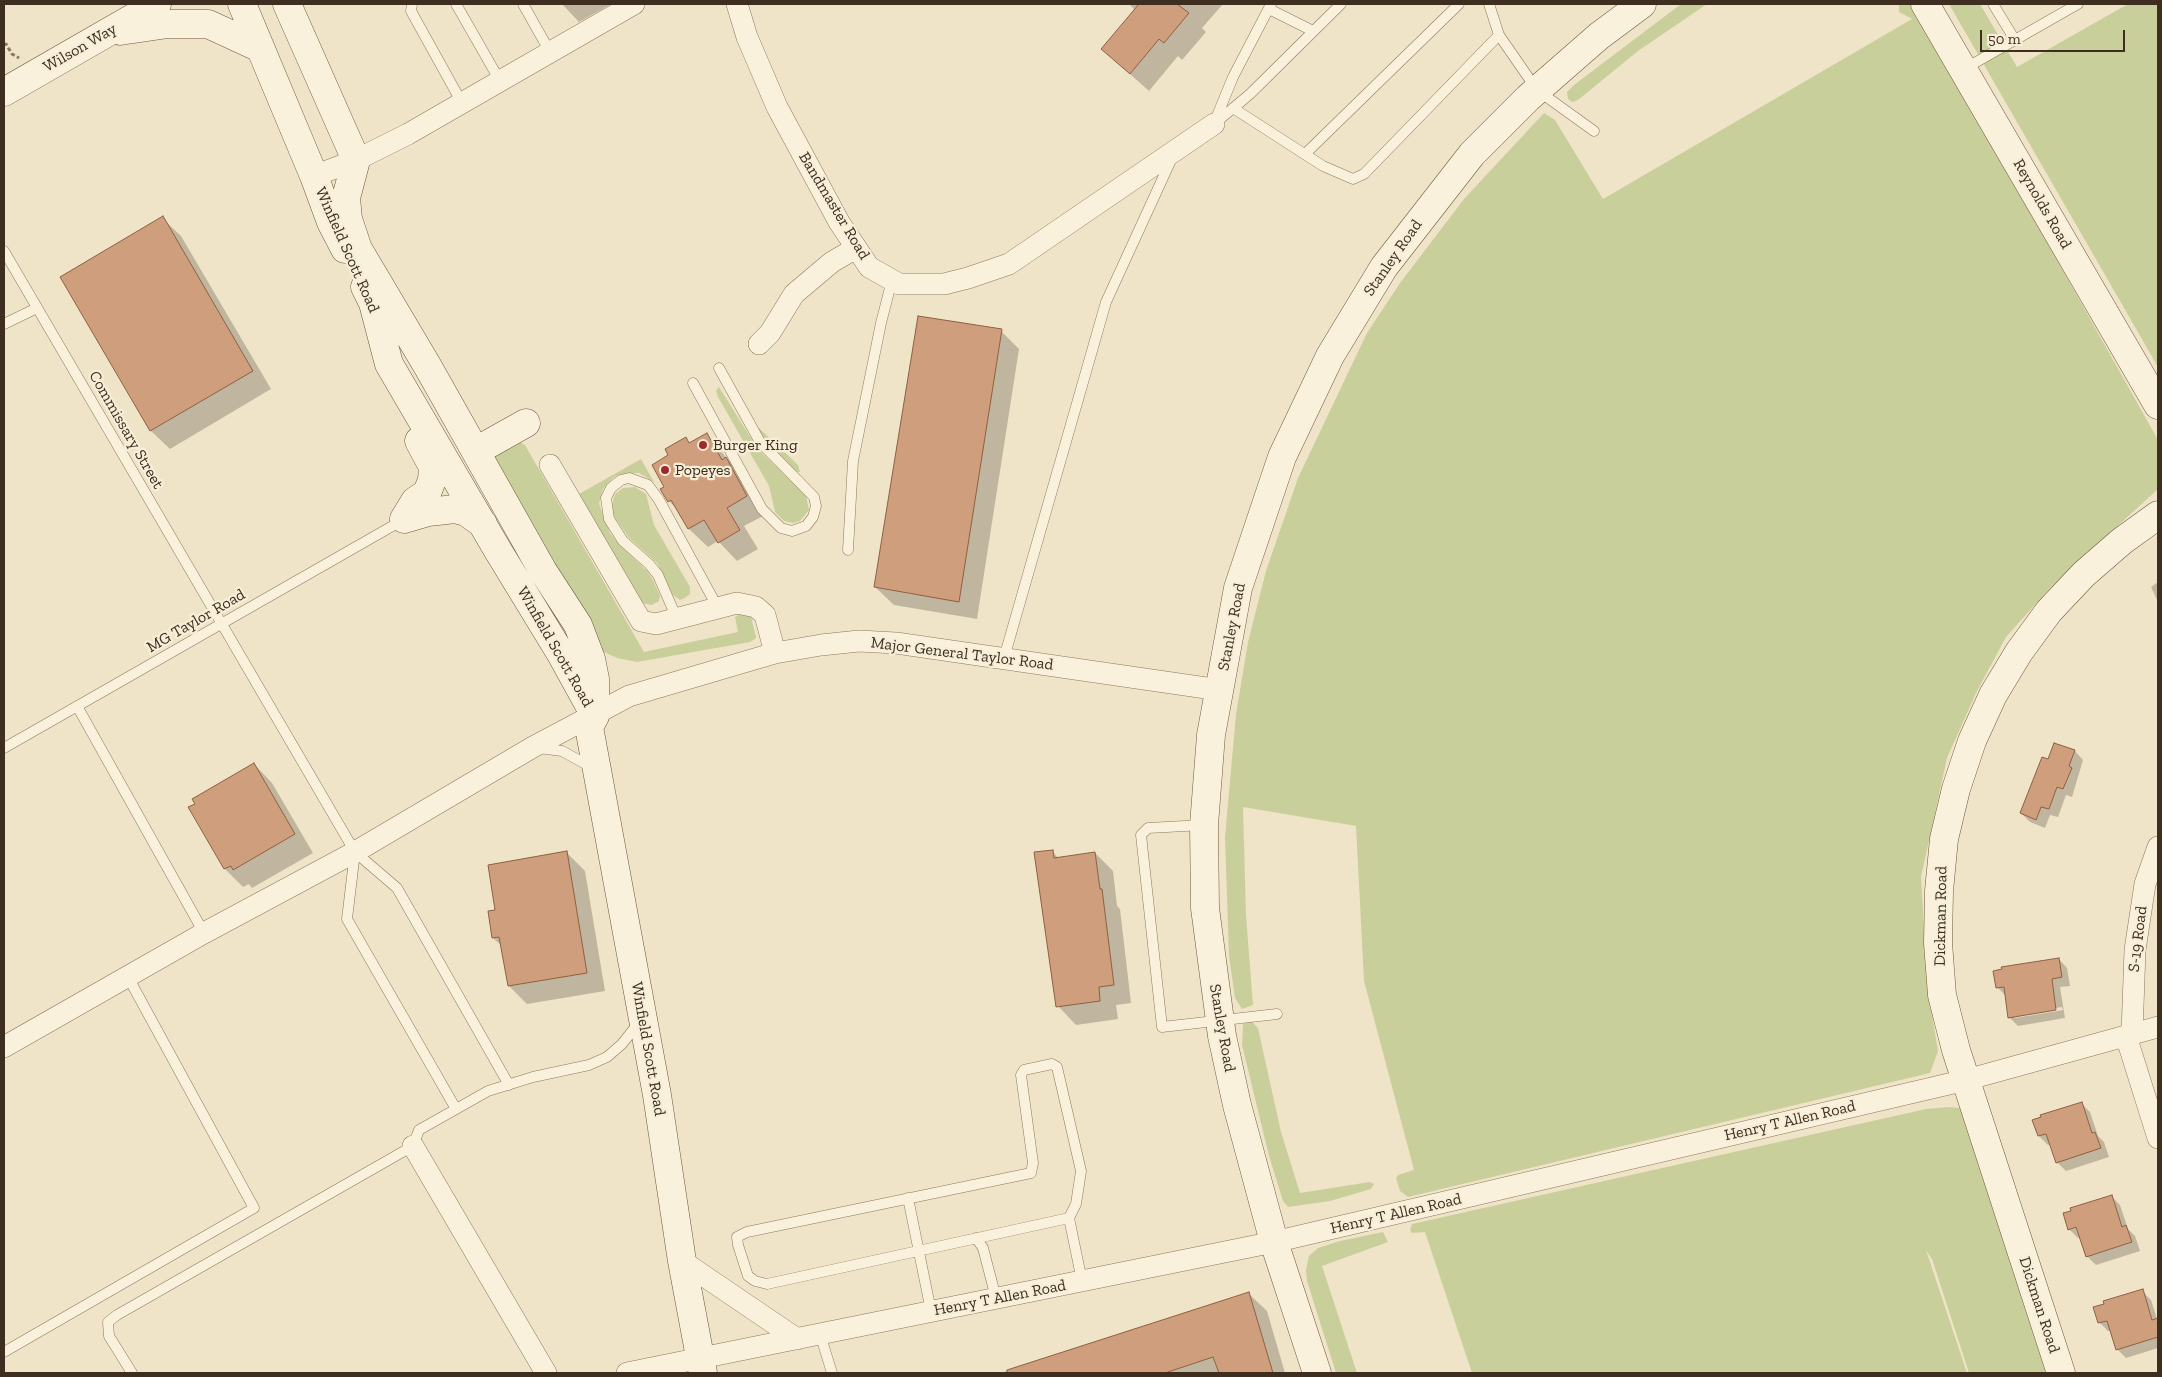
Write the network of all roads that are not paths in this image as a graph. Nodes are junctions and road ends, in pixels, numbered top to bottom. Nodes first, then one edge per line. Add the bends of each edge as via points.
1 (242, 4) edge
2 (412, 4) edge
3 (456, 4) edge
4 (523, 4) edge
5 (634, 4) edge
6 (737, 4) edge
7 (1341, 4) edge
8 (1459, 4) edge
9 (1489, 4) edge
10 (1642, 4) edge
11 (1926, 4) edge
12 (1993, 4) edge
13 (2078, 4) edge
14 (154, 5) edge
15 (1270, 6) edge
16 (291, 8) edge
17 (1313, 31) junction
18 (106, 33) junction
19 (1499, 35) junction
20 (2014, 40) junction
21 (258, 47) junction
22 (550, 52) junction
23 (1964, 69) junction
24 (500, 81) junction
25 (1537, 90) junction
26 (4, 92) edge
27 (462, 103) junction
28 (1233, 108) junction
29 (1214, 124) junction
30 (1594, 131) dead end
31 (1175, 151) junction
32 (1304, 154) junction
33 (356, 160) junction
34 (314, 176) junction
35 (856, 248) junction
36 (4, 251) edge
37 (892, 280) junction
38 (37, 308) junction
39 (4, 324) edge
40 (759, 344) dead end
41 (389, 364) junction
42 (719, 368) dead end
43 (693, 383) dead end
44 (2158, 405) edge
45 (526, 423) dead end
46 (476, 451) junction
47 (550, 466) dead end
48 (2158, 515) edge
49 (404, 520) junction
50 (483, 524) junction
51 (848, 550) dead end
52 (718, 608) junction
53 (677, 619) junction
54 (221, 623) junction
55 (775, 653) junction
56 (1004, 658) junction
57 (1220, 690) junction
58 (77, 706) junction
59 (595, 716) junction
60 (533, 747) junction
61 (4, 748) edge
62 (597, 771) junction
63 (1204, 825) junction
64 (2158, 847) edge
65 (355, 852) junction
66 (204, 934) junction
67 (128, 977) junction
68 (1277, 1014) dead end
69 (643, 1018) junction
70 (1221, 1020) junction
71 (2158, 1027) edge
72 (2129, 1035) junction
73 (4, 1047) edge
74 (1966, 1080) junction
75 (509, 1085) junction
76 (456, 1109) junction
77 (2158, 1138) edge
78 (413, 1146) junction
79 (908, 1198) junction
80 (1069, 1218) junction
81 (976, 1238) junction
82 (1274, 1242) junction
83 (920, 1250) junction
84 (682, 1261) junction
85 (1082, 1281) junction
86 (996, 1298) junction
87 (931, 1312) junction
88 (820, 1334) junction
89 (797, 1339) junction
90 (4, 1352) edge
91 (701, 1366) edge
92 (132, 1373) edge
93 (546, 1373) edge
94 (627, 1373) edge
95 (832, 1373) edge
96 (1317, 1373) edge
97 (2061, 1373) edge

1 - 21 street, Winfield Scott Road
2 - 27 lane via 411,12
3 - 24 lane
4 - 22 lane
5 - 22 street
6 - 35 street, Bandmaster Road via 747,37 777,107
7 - 17 lane
8 - 32 lane
9 - 19 lane
10 - 25 street, Stanley Road via 1598,36
11 - 23 street, Reynolds Road
12 - 20 lane
13 - 20 lane
14 - 18 street, Wilson Way
15 - 17 lane
15 - 29 lane via 1233,77
16 - 33 street
17 - 28 lane
18 - 21 street via 168,24 208,24
18 - 26 street, Wilson Way
19 - 25 lane
19 - 32 lane via 1364,174 1354,180
20 - 23 lane
21 - 34 street, Winfield Scott Road
22 - 24 street
23 - 44 street, Reynolds Road
24 - 27 street
25 - 30 lane
25 - 57 street, Stanley Road via 1472,154 1422,217 1384,267 1330,356 1282,457 1238,588
27 - 33 street
28 - 29 lane
28 - 32 lane
29 - 31 street, Bandmaster Road
31 - 37 street, Bandmaster Road via 1009,264 944,284 899,284
31 - 56 lane via 1106,302
33 - 34 street
33 - 46 street via 346,198 348,219 358,250
34 - 41 street, Winfield Scott Road via 331,222 373,303
35 - 37 street, Bandmaster Road via 870,267
35 - 40 street via 832,262 794,294 770,333
36 - 38 lane, Commissary Street
37 - 51 lane via 853,461
38 - 39 lane
38 - 54 lane, Commissary Street
41 - 49 street via 393,394 433,466 427,492 415,501
41 - 50 street, Winfield Scott Road
42 - 43 lane via 760,442 814,497 813,517 806,526 792,531 781,528 762,509
45 - 46 street
46 - 59 street via 542,571 578,626 593,669
47 - 53 street via 641,621 656,624
48 - 74 street, Dickman Road via 2084,574 2049,611 1993,695 1972,741 1956,788 1944,839 1938,891 1938,943 1942,995
49 - 50 street via 428,512 455,509 466,512
49 - 54 lane, MG Taylor Road
50 - 59 street, Winfield Scott Road
52 - 53 street
52 - 53 lane via 648,485 629,478 621,480 611,488 606,498 609,519 623,541 658,575
52 - 55 street via 738,603 756,607 765,615
54 - 58 lane, MG Taylor Road
54 - 65 lane, Commissary Street
55 - 56 street, Major General Taylor Road via 859,641
55 - 59 street, Major General Taylor Road via 629,696
56 - 57 street, Major General Taylor Road
57 - 63 street, Stanley Road via 1211,735
58 - 61 lane, MG Taylor Road
58 - 66 lane
59 - 60 street, Major General Taylor Road
59 - 62 street, Winfield Scott Road via 589,727
60 - 62 lane via 562,751
60 - 65 street, Major General Taylor Road
62 - 69 street, Winfield Scott Road
63 - 70 street, Stanley Road via 1205,908
63 - 70 lane via 1148,828 1140,834 1162,1027
64 - 72 street, S-19 Road via 2145,884 2135,950
65 - 66 street, Major General Taylor Road
65 - 75 lane, Commissary Street via 397,888
65 - 76 lane via 347,919
66 - 67 street, Major General Taylor Road
67 - 73 street, Major General Taylor Road
67 - 90 lane via 254,1208
68 - 70 lane
69 - 75 lane via 607,1057 589,1065
69 - 84 street, Winfield Scott Road
70 - 82 street, Stanley Road via 1237,1105
71 - 72 street, Henry T Allen Road
72 - 74 street, Henry T Allen Road
72 - 77 street, S-19 Road
74 - 82 street, Henry T Allen Road
74 - 97 street, Dickman Road
75 - 76 lane via 488,1091
76 - 78 lane via 419,1130
78 - 92 lane via 108,1322 109,1336
78 - 93 street
79 - 80 lane via 1032,1173 1021,1075 1024,1070 1052,1064 1057,1067 1081,1171 1076,1204
79 - 83 lane
79 - 83 lane via 747,1232 738,1237 738,1245 748,1276 767,1284
80 - 81 lane
80 - 85 lane
81 - 83 lane
81 - 86 lane via 983,1248
82 - 85 street, Henry T Allen Road
82 - 96 street, Stanley Road
83 - 87 lane
84 - 89 street
84 - 91 street, Winfield Scott Road
85 - 86 street, Henry T Allen Road
86 - 87 street, Henry T Allen Road
87 - 88 street, Henry T Allen Road
88 - 89 street, Henry T Allen Road
88 - 95 lane
89 - 91 street, Henry T Allen Road
91 - 94 street, Henry T Allen Road

